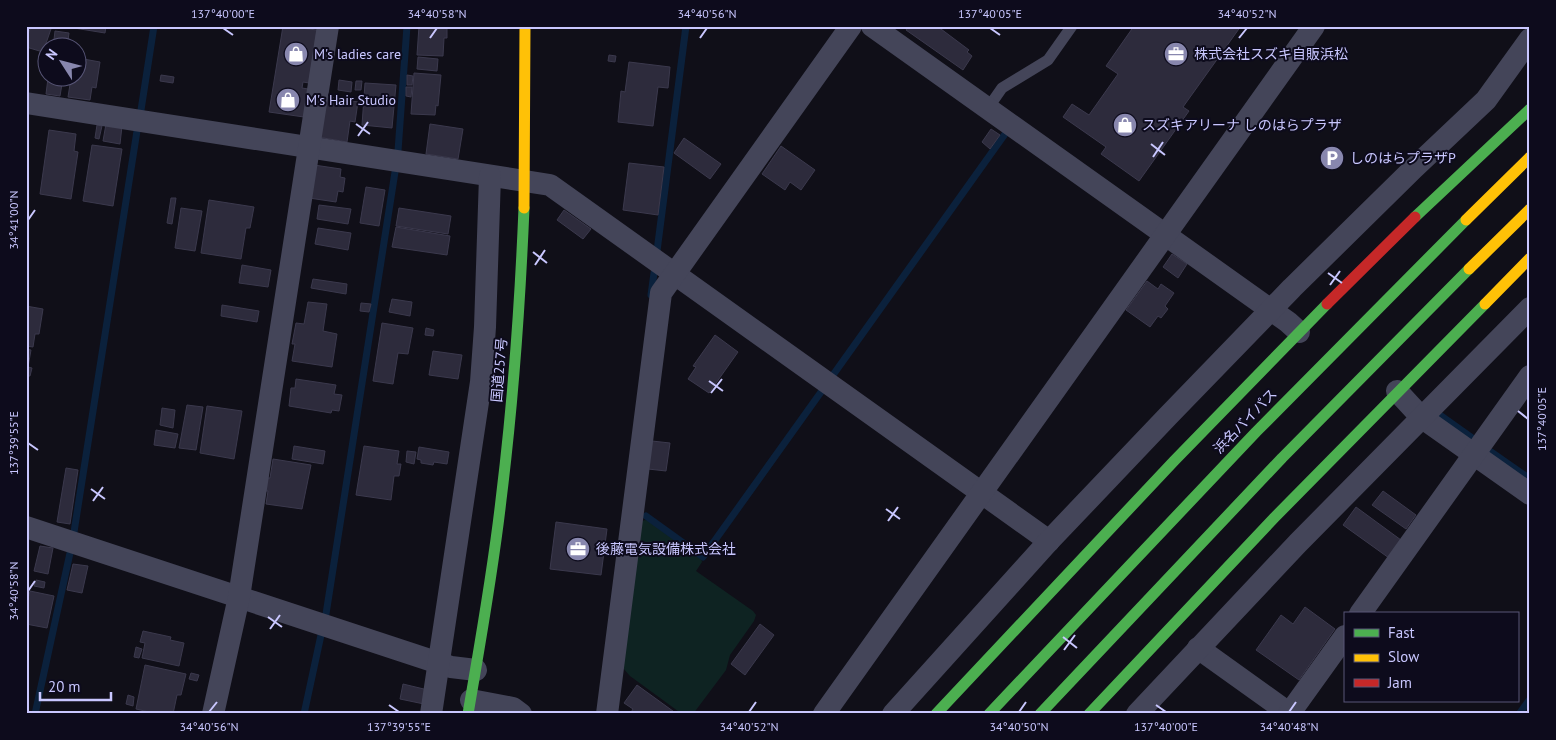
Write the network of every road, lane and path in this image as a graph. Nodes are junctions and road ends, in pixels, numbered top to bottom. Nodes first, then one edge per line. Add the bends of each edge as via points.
1 (328, 26) edge
2 (525, 26) edge
3 (851, 26) edge
4 (872, 26) edge
5 (1072, 26) edge
6 (1314, 26) edge
7 (1530, 39) edge
8 (26, 102) edge
9 (988, 108) junction
10 (1530, 109) edge
11 (309, 148) junction
12 (1530, 157) edge
13 (490, 176) junction
14 (524, 182) junction
15 (1530, 208) edge
16 (1165, 234) junction
17 (1530, 258) edge
18 (674, 274) junction
19 (1530, 308) edge
20 (1271, 310) junction
21 (1299, 332) junction
22 (1530, 376) edge
23 (1397, 391) junction
24 (1421, 417) junction
25 (1474, 454) junction
26 (981, 493) junction
27 (1530, 494) edge
28 (26, 527) edge
29 (1049, 541) junction
30 (239, 597) junction
31 (1361, 612) edge
32 (1344, 637) edge
33 (1198, 648) junction
34 (440, 663) junction
35 (476, 670) junction
36 (470, 707) edge
37 (213, 714) edge
38 (431, 714) edge
39 (521, 714) edge
40 (607, 714) edge
41 (824, 714) edge
42 (893, 714) edge
43 (936, 714) edge
44 (989, 714) edge
45 (1040, 714) edge
46 (1089, 714) edge
47 (1137, 714) edge
48 (1290, 714) edge

1 - 11 street
2 - 14 highway, 国道257号
3 - 18 street
4 - 9 street
5 - 9 lane via 1048,60 1002,88
6 - 16 street
7 - 20 street via 1486,100
8 - 11 street
9 - 16 street
10 - 21 highway via 1436,196
11 - 13 street
11 - 30 street
12 - 44 highway, 浜名バイパス via 1221,468
13 - 14 street
13 - 34 street via 481,382
14 - 18 street via 550,186
14 - 35 highway, 国道257号 via 509,426
15 - 45 highway via 1255,486
16 - 20 street
16 - 26 street
17 - 23 highway
18 - 26 street
18 - 40 street via 661,293
19 - 24 street
20 - 21 street
20 - 29 street
21 - 43 highway
22 - 25 street
23 - 24 street
23 - 46 highway
24 - 25 street
24 - 33 street
25 - 27 street
25 - 31 street
26 - 29 street
26 - 41 street
28 - 30 street
29 - 42 street
30 - 34 street
30 - 37 street
32 - 48 street
33 - 47 street
33 - 48 street
34 - 35 street
34 - 38 street
35 - 36 highway, 国道257号
36 - 39 street via 513,708

